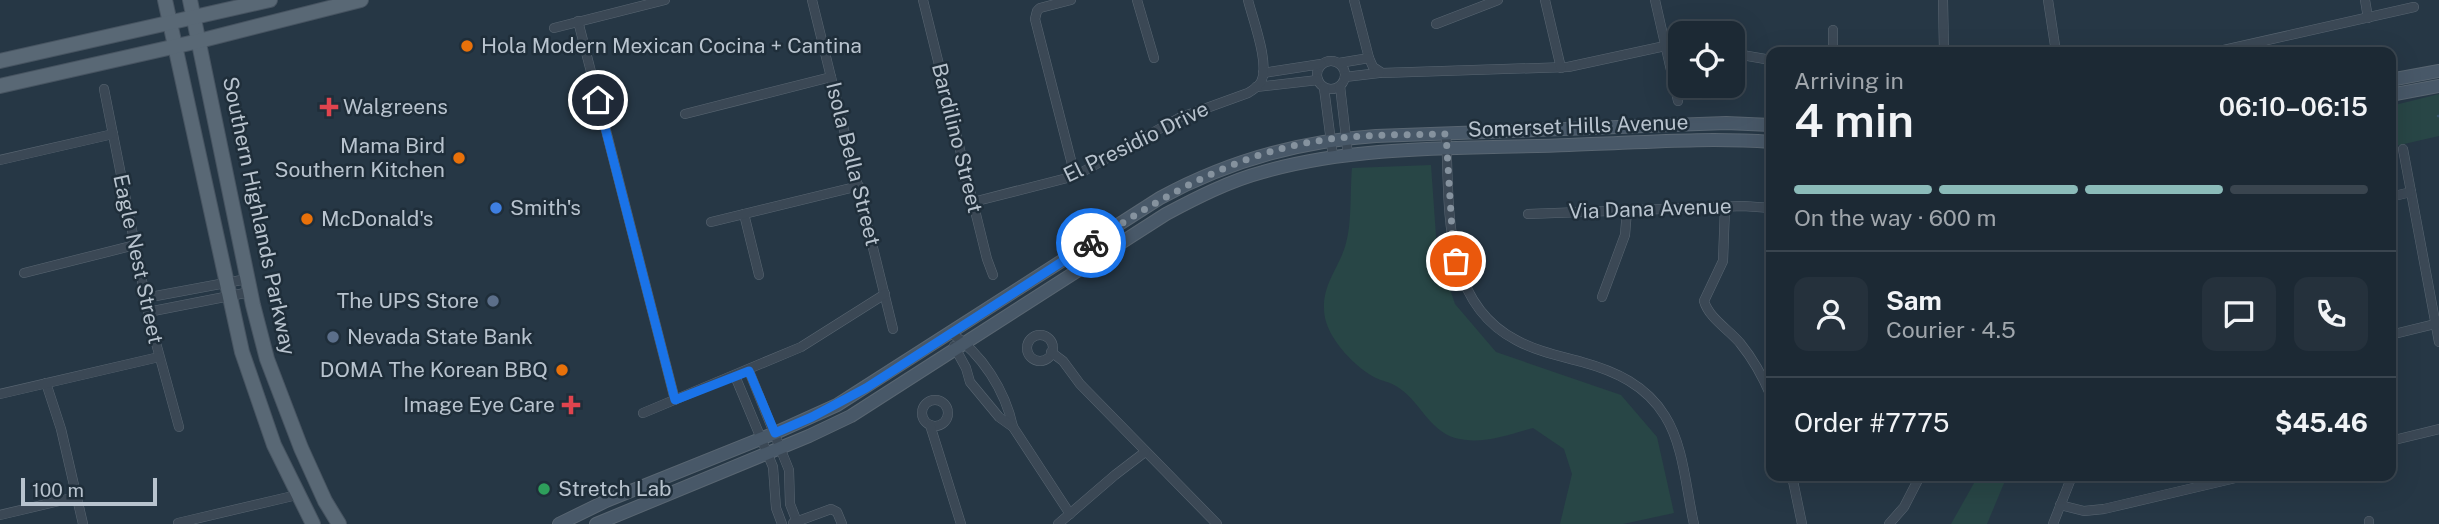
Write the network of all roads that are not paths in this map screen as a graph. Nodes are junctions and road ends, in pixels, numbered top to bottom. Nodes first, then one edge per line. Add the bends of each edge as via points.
1 (165, 0) edge
2 (190, 0) edge
3 (270, 0) edge
4 (361, 0) edge
5 (665, 0) edge
6 (812, 0) edge
7 (923, 0) edge
8 (1071, 0) edge
9 (1137, 0) edge
10 (1248, 0) edge
11 (1354, 0) edge
12 (1499, 0) edge
13 (1545, 0) edge
14 (1655, 0) edge
15 (1943, 0) edge
16 (2049, 0) edge
17 (2365, 0) edge
18 (2414, 7) dead end
19 (2368, 18) junction
20 (578, 22) junction
21 (1436, 24) dead end
22 (554, 28) dead end
23 (197, 29) junction
24 (1833, 30) dead end
25 (173, 34) junction
26 (1665, 46) junction
27 (1833, 47) edge
28 (1944, 47) edge
29 (2055, 47) edge
30 (2238, 47) edge
31 (1745, 56) edge
32 (1154, 58) dead end
33 (1766, 59) edge
34 (0, 61) edge
35 (1339, 63) junction
36 (1321, 64) junction
37 (1373, 66) junction
38 (1561, 68) junction
39 (2439, 71) edge
40 (831, 77) junction
41 (1345, 77) junction
42 (2396, 79) edge
43 (1260, 81) junction
44 (1321, 84) junction
45 (0, 86) edge
46 (1340, 86) junction
47 (2439, 86) edge
48 (104, 89) dead end
49 (2396, 95) edge
50 (1678, 101) dead end
51 (685, 114) dead end
52 (1766, 125) edge
53 (113, 134) junction
54 (1446, 134) junction
55 (1346, 138) junction
56 (1331, 139) junction
57 (1766, 142) edge
58 (2403, 149) dead end
59 (1447, 150) junction
60 (1348, 155) junction
61 (1333, 157) junction
62 (0, 160) edge
63 (1075, 176) junction
64 (859, 186) junction
65 (2412, 192) junction
66 (2396, 196) edge
67 (973, 202) junction
68 (1725, 207) junction
69 (1766, 208) edge
70 (1627, 210) junction
71 (744, 214) junction
72 (1528, 214) dead end
73 (711, 222) dead end
74 (135, 246) junction
75 (24, 273) dead end
76 (759, 275) dead end
77 (993, 275) dead end
78 (249, 285) junction
79 (228, 289) junction
80 (885, 294) junction
81 (1602, 297) dead end
82 (145, 298) junction
83 (148, 312) junction
84 (2438, 324) edge
85 (893, 329) dead end
86 (951, 333) junction
87 (2396, 334) edge
88 (2439, 342) edge
89 (960, 346) junction
90 (1052, 352) dead end
91 (159, 357) junction
92 (749, 371) junction
93 (735, 376) junction
94 (46, 383) junction
95 (1766, 386) edge
96 (0, 394) edge
97 (675, 400) junction
98 (643, 413) dead end
99 (930, 425) dead end
100 (179, 427) dead end
101 (1013, 427) junction
102 (2439, 429) edge
103 (775, 433) junction
104 (761, 439) junction
105 (2396, 440) edge
106 (781, 447) junction
107 (1145, 452) junction
108 (768, 453) junction
109 (1793, 481) edge
110 (1917, 481) edge
111 (2070, 481) edge
112 (2223, 481) edge
113 (297, 495) junction
114 (76, 497) junction
115 (615, 498) junction
116 (2060, 505) junction
117 (621, 513) junction
118 (1070, 514) junction
119 (0, 515) edge
120 (178, 523) edge
121 (794, 523) edge
122 (83, 524) edge
123 (313, 524) edge
124 (339, 524) edge
125 (559, 524) edge
126 (596, 524) edge
127 (782, 524) edge
128 (842, 524) edge
129 (961, 524) edge
130 (1058, 524) edge
131 (1217, 524) edge
132 (1694, 524) edge
133 (1802, 524) edge
134 (1889, 524) edge
135 (2053, 524) edge

1 - 25 main road, Southern Highlands Parkway
2 - 23 main road, Southern Highlands Parkway
3 - 23 main road
4 - 23 main road
5 - 20 street
6 - 40 street, Isola Bella Street
7 - 67 street, Bardilino Street
8 - 63 street via 1044,7 1035,19
9 - 32 street
10 - 43 street via 1262,56
11 - 37 street
12 - 21 street
13 - 38 street
14 - 26 street
15 - 28 street
16 - 29 street
17 - 19 street
18 - 19 street
19 - 30 street
20 - 22 street
20 - 97 street
23 - 25 main road
23 - 25 main road
23 - 78 main road, Southern Highlands Parkway
24 - 27 street
25 - 34 main road
25 - 45 main road
25 - 79 main road, Southern Highlands Parkway
26 - 38 street
26 - 50 street
31 - 33 street
35 - 36 street
35 - 37 street
35 - 41 street
36 - 43 street, El Presidio Drive
36 - 44 street via 1317,73
37 - 38 street
37 - 41 street
39 - 42 main road
40 - 51 street
40 - 64 street, Isola Bella Street
41 - 46 street
43 - 44 street, El Presidio Drive
43 - 63 street, El Presidio Drive via 1248,93 1179,118
44 - 46 street via 1331,89
44 - 56 street
46 - 55 street
47 - 49 main road
48 - 53 street, Eagle Nest Street
52 - 54 main road, Somerset Hills Avenue
53 - 62 street
53 - 74 street, Eagle Nest Street
54 - 55 main road, Somerset Hills Avenue
54 - 59 street
55 - 56 main road, Somerset Hills Avenue
55 - 60 street
56 - 61 street
56 - 86 main road, Somerset Hills Avenue via 1267,152 1181,187
57 - 59 main road, Somerset Hills Avenue
58 - 65 street
59 - 60 main road, Somerset Hills Avenue
59 - 132 street via 1453,246 1474,301 1493,324 1514,339 1612,371 1649,396 1670,427
60 - 61 main road, Somerset Hills Avenue
61 - 89 main road, Somerset Hills Avenue via 1259,172 1185,204
63 - 67 street, El Presidio Drive
64 - 71 street
64 - 80 street, Isola Bella Street
65 - 66 street
65 - 84 street
67 - 77 street, Bardilino Street
68 - 69 street, Via Dana Avenue
68 - 70 street, Via Dana Avenue
68 - 95 street via 1723,261 1704,301 1751,358
70 - 72 street, Via Dana Avenue
70 - 81 street via 1625,235
71 - 73 street
71 - 76 street
74 - 75 street
74 - 82 street, Eagle Nest Street
78 - 79 street
78 - 79 street
78 - 124 main road, Southern Highlands Parkway via 278,392
79 - 82 street
79 - 83 street
79 - 113 main road, Southern Highlands Parkway via 251,384
80 - 85 street, Isola Bella Street
80 - 92 street via 801,347
82 - 83 street, Eagle Nest Street
83 - 91 street, Eagle Nest Street
84 - 87 street
84 - 88 street
86 - 89 street
86 - 103 main road, Somerset Hills Avenue via 866,388
89 - 101 street via 970,382
89 - 101 street via 990,369
89 - 106 main road, Somerset Hills Avenue via 851,416
90 - 107 street
91 - 94 street
91 - 100 street, Eagle Nest Street
92 - 93 street
92 - 103 street
93 - 97 street
93 - 104 street
94 - 96 street
94 - 114 street
97 - 98 street
99 - 129 street
101 - 118 street
102 - 105 street
103 - 104 main road, Somerset Hills Avenue
103 - 106 street
104 - 108 street
104 - 115 main road, Somerset Hills Avenue
106 - 108 main road, Somerset Hills Avenue
106 - 121 street via 789,470
107 - 118 street
107 - 131 street
108 - 117 main road, Somerset Hills Avenue
108 - 127 street
109 - 133 street
110 - 134 street
111 - 116 street
112 - 116 street via 2104,509
113 - 120 street
113 - 123 main road, Southern Highlands Parkway
114 - 119 street
114 - 122 street
115 - 117 main road
115 - 125 main road, Somerset Hills Avenue
116 - 135 street
117 - 126 main road, Somerset Hills Avenue
118 - 130 street
121 - 128 street via 834,510

